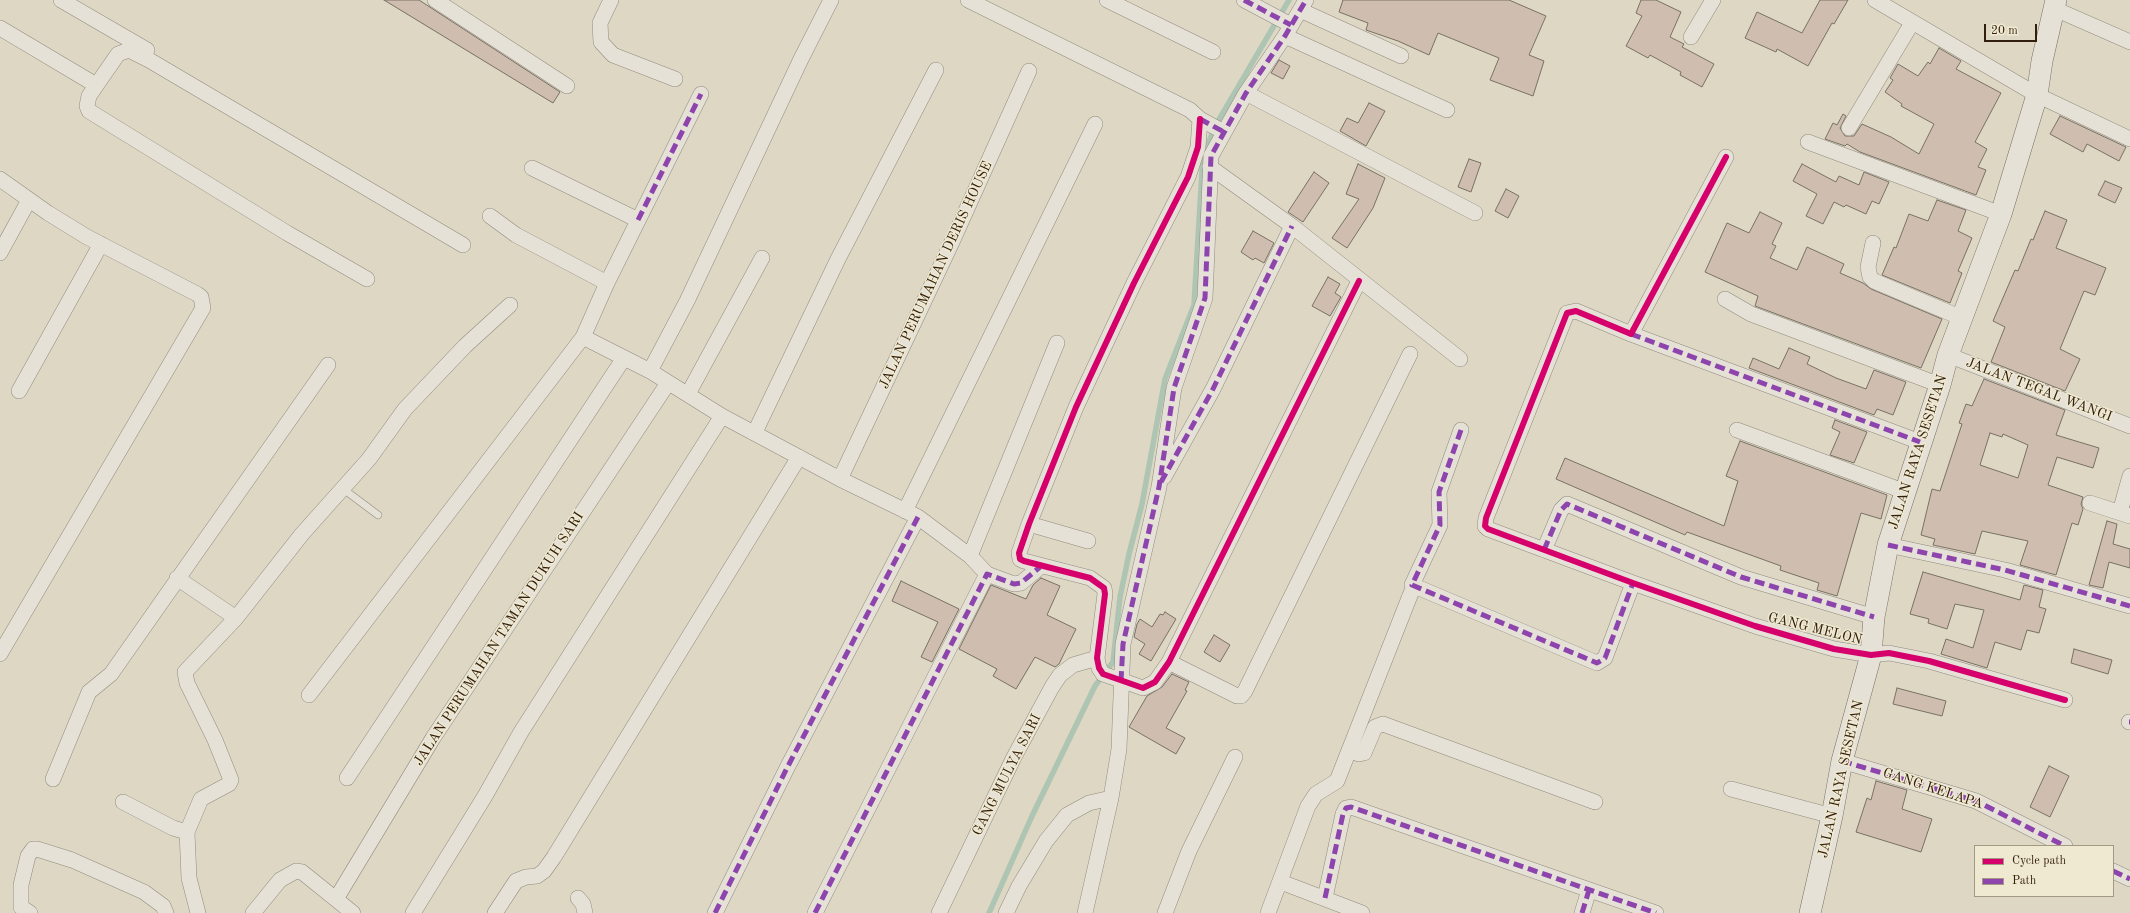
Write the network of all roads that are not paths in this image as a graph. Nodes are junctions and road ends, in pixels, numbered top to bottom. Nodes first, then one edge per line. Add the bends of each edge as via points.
1 (61, 0) edge
2 (435, 0) edge
3 (611, 0) edge
4 (831, 0) edge
5 (968, 0) edge
6 (1107, 0) edge
7 (1244, 0) edge
8 (1713, 0) edge
9 (1875, 0) edge
10 (2055, 4) edge
11 (1303, 5) edge
12 (1912, 23) junction
13 (1284, 24) junction
14 (0, 28) edge
15 (1690, 37) dead end
16 (2130, 42) edge
17 (1213, 52) dead end
18 (1401, 56) dead end
19 (936, 70) dead end
20 (1029, 71) dead end
21 (189, 75) dead end
22 (674, 79) dead end
23 (96, 84) junction
24 (567, 86) dead end
25 (1246, 93) junction
26 (701, 94) dead end
27 (2037, 95) junction
28 (1447, 110) dead end
29 (1202, 120) junction
30 (1095, 124) dead end
31 (1849, 128) dead end
32 (1223, 132) junction
33 (2130, 139) edge
34 (1808, 142) dead end
35 (1726, 157) dead end
36 (1210, 167) junction
37 (532, 168) dead end
38 (0, 179) edge
39 (29, 200) junction
40 (1475, 213) dead end
41 (2001, 214) junction
42 (490, 216) dead end
43 (638, 220) junction
44 (1292, 226) junction
45 (1873, 243) dead end
46 (101, 244) junction
47 (464, 245) dead end
48 (0, 253) edge
49 (762, 258) dead end
50 (367, 280) dead end
51 (1359, 281) junction
52 (607, 283) junction
53 (1726, 299) dead end
54 (510, 305) dead end
55 (1962, 318) junction
56 (1631, 334) junction
57 (583, 337) junction
58 (1057, 343) dead end
59 (1410, 354) dead end
60 (1948, 355) junction
61 (624, 358) junction
62 (1460, 359) dead end
63 (328, 365) dead end
64 (650, 371) junction
65 (668, 383) junction
66 (1940, 385) junction
67 (19, 392) dead end
68 (688, 394) junction
69 (722, 416) junction
70 (2130, 426) edge
71 (1461, 430) dead end
72 (1737, 430) dead end
73 (755, 432) junction
74 (1920, 442) junction
75 (799, 457) junction
76 (2130, 476) edge
77 (840, 479) junction
78 (1158, 487) junction
79 (341, 488) junction
80 (1906, 492) junction
81 (2090, 504) dead end
82 (912, 514) junction
83 (2125, 514) edge
84 (378, 516) dead end
85 (1029, 524) junction
86 (1088, 541) dead end
87 (1888, 545) junction
88 (1544, 550) junction
89 (970, 556) junction
90 (1040, 566) junction
91 (987, 574) junction
92 (177, 578) junction
93 (1634, 583) junction
94 (1411, 593) dead end
95 (2130, 606) edge
96 (1874, 617) junction
97 (236, 618) junction
98 (0, 654) edge
99 (1871, 655) junction
100 (1097, 658) junction
101 (1168, 662) junction
102 (1119, 680) junction
103 (309, 695) dead end
104 (2064, 700) dead end
105 (1349, 750) junction
106 (1235, 757) dead end
107 (1842, 761) junction
108 (347, 778) dead end
109 (53, 779) dead end
110 (1731, 789) dead end
111 (1111, 798) junction
112 (123, 802) dead end
113 (1595, 802) dead end
114 (1832, 816) junction
115 (187, 832) junction
116 (2063, 845) edge
117 (2114, 871) edge
118 (2130, 879) edge
119 (1281, 882) junction
120 (1590, 890) junction
121 (578, 898) dead end
122 (1325, 898) junction
123 (336, 899) junction
124 (30, 913) edge
125 (166, 913) edge
126 (198, 913) edge
127 (253, 913) edge
128 (353, 913) edge
129 (413, 913) edge
130 (495, 913) edge
131 (585, 913) edge
132 (715, 913) edge
133 (815, 913) edge
134 (939, 913) edge
135 (1006, 913) edge
136 (1085, 913) edge
137 (1165, 913) edge
138 (1268, 913) edge
139 (1362, 913) edge
140 (1582, 913) edge
141 (1656, 913) edge
142 (1810, 913) edge

1 - 21 street
2 - 24 street
3 - 22 street via 600,23 601,42 613,55
4 - 64 street via 687,301
5 - 29 street via 1190,110
6 - 17 street
7 - 13 street
8 - 15 street
9 - 12 street
10 - 16 street
10 - 27 main road, JALAN RAYA SESETAN
11 - 13 street
11 - 18 street
12 - 27 street
12 - 31 street
13 - 25 street
13 - 28 street
14 - 23 street
19 - 73 street via 838,259
20 - 77 street, JALAN PERUMAHAN DERIS HOUSE via 952,242
23 - 47 street via 118,54 129,50
23 - 50 street via 87,106 92,114
25 - 32 street
25 - 40 street
26 - 43 street
27 - 33 street
27 - 41 main road, JALAN RAYA SESETAN
29 - 32 street
29 - 85 street via 1198,147 1188,177 1134,283 1076,407
30 - 82 street
32 - 36 street via 1211,156
34 - 41 street
35 - 56 street
36 - 44 street
36 - 78 street via 1205,298 1174,388
37 - 43 street
38 - 39 street
39 - 46 street
39 - 48 street
41 - 55 main road, JALAN RAYA SESETAN
42 - 52 street via 516,234
43 - 52 street
44 - 51 street
44 - 78 street via 1213,389
45 - 55 street via 1868,267 1870,277 1874,281
46 - 67 street
46 - 98 street via 197,294 201,297 203,308
49 - 68 street
51 - 62 street
51 - 101 street
52 - 57 street
53 - 66 street via 1751,314
54 - 79 street via 405,409 368,459
55 - 60 main road, JALAN RAYA SESETAN
56 - 74 street, GANG MELON
56 - 88 street, GANG MELON via 1576,311 1569,312 1566,316 1485,522 1488,529
57 - 61 street
57 - 103 street
58 - 89 street
59 - 101 street via 1245,691 1241,696 1236,696
60 - 66 main road, JALAN RAYA SESETAN
60 - 70 street, JALAN TEGAL WANGI
61 - 64 street
61 - 108 street
63 - 92 street
64 - 65 street
65 - 68 street
65 - 123 street, JALAN PERUMAHAN TAMAN DUKUH SARI via 433,738
66 - 74 main road, JALAN RAYA SESETAN
68 - 69 street
69 - 73 street
69 - 129 street via 521,732
71 - 93 street via 1439,492 1440,525 1412,585 1597,664 1604,658
72 - 80 street
73 - 75 street
74 - 80 main road, JALAN RAYA SESETAN
75 - 77 street
75 - 130 street via 554,858 537,876 516,881
76 - 83 street
77 - 82 street
78 - 102 street via 1123,644
79 - 84 lane
79 - 97 street
80 - 87 main road, JALAN RAYA SESETAN
81 - 83 street
82 - 89 street
82 - 132 street
85 - 86 street
85 - 90 street via 1019,553 1020,559
87 - 95 street via 2005,570
87 - 96 main road, JALAN RAYA SESETAN
88 - 93 street, GANG MELON
88 - 96 street via 1567,504 1741,577
89 - 91 street
90 - 91 street via 1021,583 1014,584
90 - 100 street via 1090,578 1104,588
91 - 133 street
92 - 97 street
92 - 109 street via 111,674 89,692
93 - 99 street, GANG MELON via 1755,626 1834,649
94 - 105 street
96 - 99 main road, JALAN RAYA SESETAN
97 - 115 street via 185,672 187,683 231,780 229,784 201,799
99 - 104 street, GANG MELON via 1889,652 1929,661
99 - 107 main road, JALAN RAYA SESETAN
100 - 102 street via 1103,674
100 - 134 street, GANG MULYA SARI via 1074,665 1060,675 1052,687 1014,757
101 - 102 street via 1148,687 1137,687
102 - 111 street via 1118,749
105 - 113 street via 1364,753 1375,727 1383,724
105 - 119 street via 1337,781 1316,794 1308,806
106 - 137 street via 1189,851
107 - 114 main road, JALAN RAYA SESETAN
107 - 116 street, GANG KELAPA via 1976,801
110 - 114 street
111 - 135 street via 1089,803 1066,815 1038,854
111 - 136 street
112 - 115 street via 173,828
114 - 142 main road, JALAN RAYA SESETAN
115 - 126 street via 189,878
117 - 118 street
119 - 122 street
119 - 138 street
120 - 122 street via 1351,807 1346,808 1343,814
120 - 140 street
120 - 141 street
121 - 131 street
122 - 139 street
123 - 127 street via 302,872 296,871 280,880
123 - 128 street
124 - 125 street via 21,907 21,885 28,856 33,850 38,849 72,860 144,892 163,906

